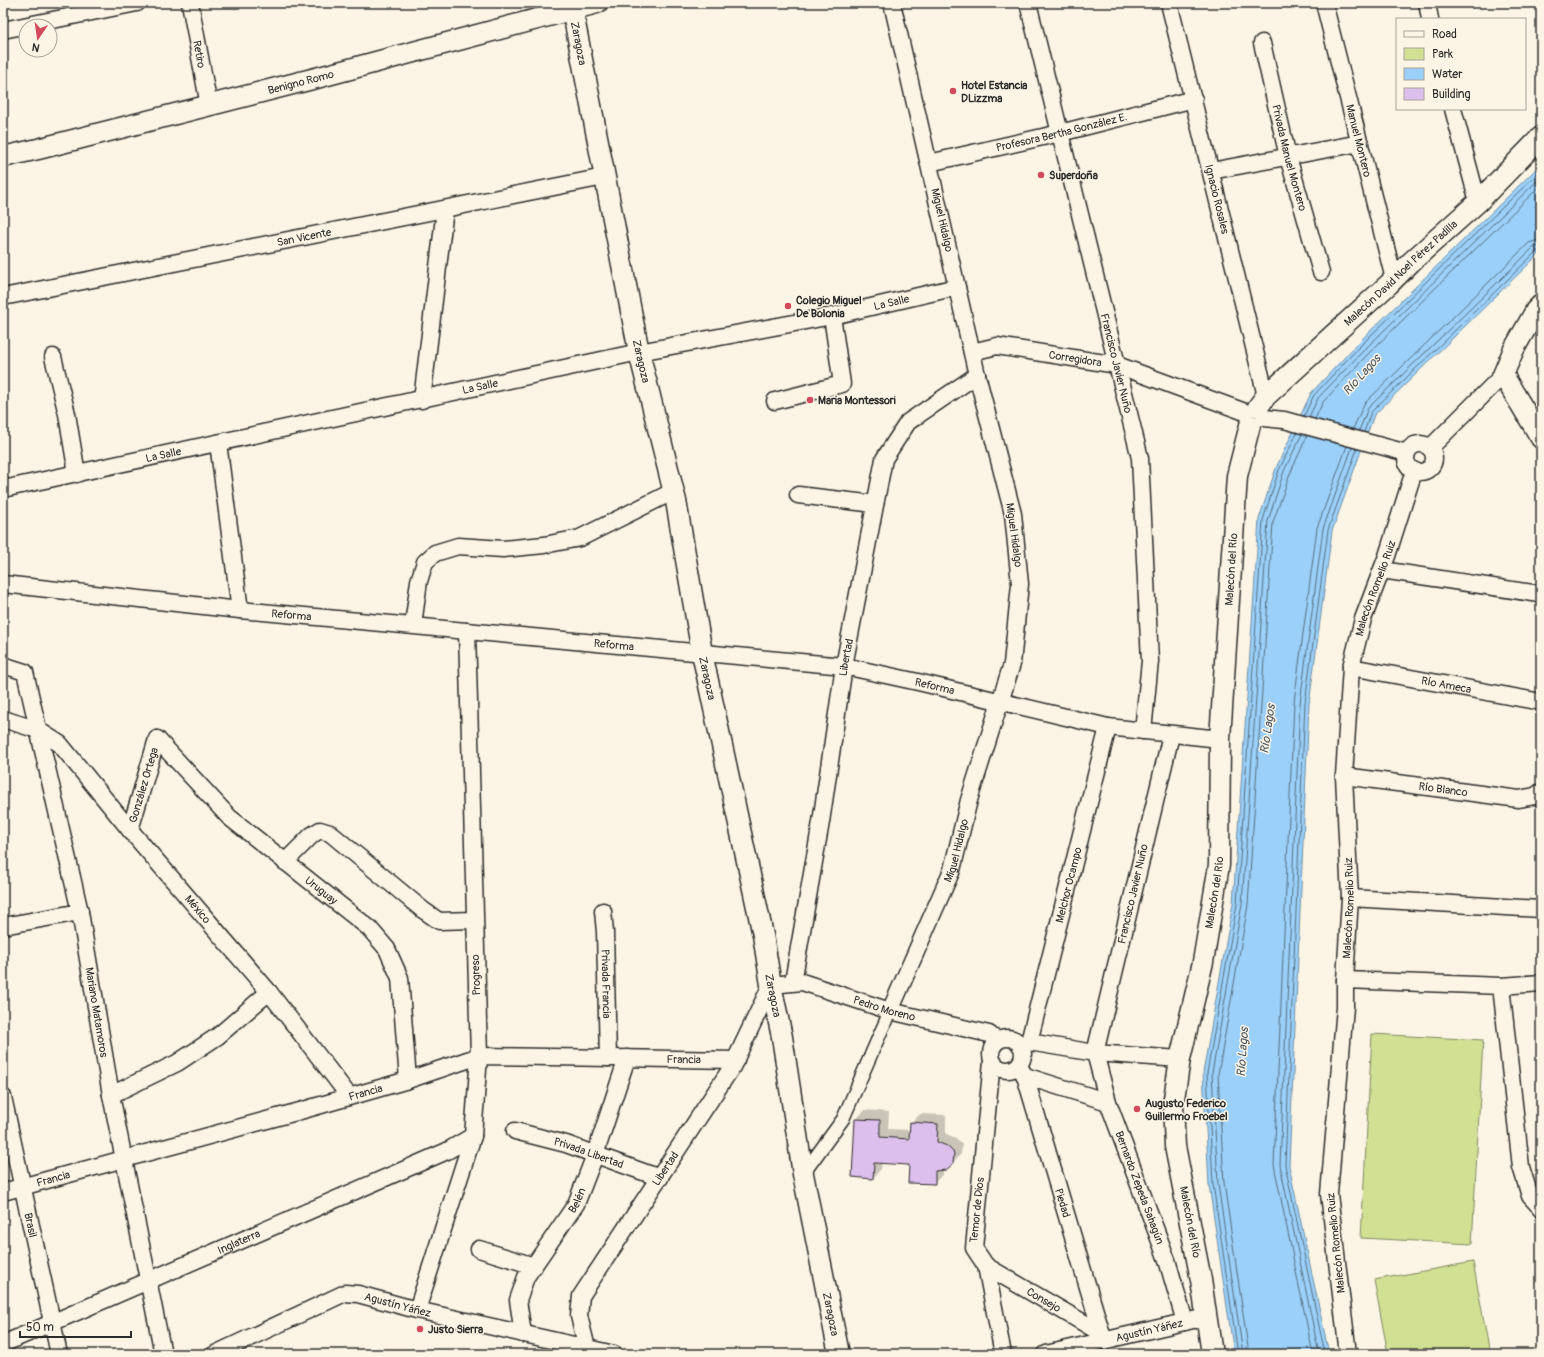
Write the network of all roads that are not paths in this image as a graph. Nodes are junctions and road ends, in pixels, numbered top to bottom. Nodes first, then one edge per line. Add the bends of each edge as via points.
1 (136, 3) edge
2 (190, 3) edge
3 (597, 3) edge
4 (892, 3) edge
5 (1028, 3) edge
6 (1170, 3) edge
7 (1324, 3) edge
8 (1426, 3) edge
9 (572, 6) edge
10 (1430, 18) edge
11 (3, 30) edge
12 (1262, 43) dead end
13 (1194, 99) junction
14 (209, 106) junction
15 (1453, 110) edge
16 (1060, 133) junction
17 (1541, 137) edge
18 (1360, 143) junction
19 (3, 156) edge
20 (1288, 156) junction
21 (929, 163) junction
22 (1211, 171) junction
23 (604, 177) junction
24 (1478, 202) junction
25 (445, 209) junction
26 (1321, 272) dead end
27 (1394, 279) junction
28 (957, 287) junction
29 (3, 296) edge
30 (1541, 305) edge
31 (832, 316) junction
32 (639, 352) junction
33 (972, 352) junction
34 (53, 357) dead end
35 (1118, 365) junction
36 (977, 375) junction
37 (1503, 375) junction
38 (422, 400) junction
39 (775, 401) dead end
40 (1257, 412) junction
41 (1541, 438) edge
42 (218, 443) junction
43 (1430, 448) junction
44 (1407, 453) junction
45 (1414, 471) junction
46 (77, 474) junction
47 (3, 489) edge
48 (674, 491) junction
49 (798, 496) dead end
50 (875, 504) junction
51 (1382, 570) junction
52 (3, 584) edge
53 (1539, 594) dead end
54 (240, 610) junction
55 (413, 625) junction
56 (467, 631) junction
57 (702, 652) junction
58 (3, 665) edge
59 (844, 666) junction
60 (1351, 667) junction
61 (1001, 702) junction
62 (1541, 702) edge
63 (3, 719) edge
64 (1108, 727) junction
65 (38, 730) junction
66 (1142, 732) junction
67 (1171, 735) junction
68 (157, 739) joint
69 (1220, 739) junction
70 (1344, 776) junction
71 (1541, 792) edge
72 (130, 830) junction
73 (285, 862) junction
74 (1350, 898) junction
75 (1541, 909) edge
76 (603, 911) dead end
77 (80, 912) junction
78 (474, 920) junction
79 (3, 926) edge
80 (1345, 980) junction
81 (793, 982) junction
82 (1541, 983) edge
83 (771, 984) junction
84 (1501, 986) junction
85 (269, 992) junction
86 (890, 1011) junction
87 (997, 1041) junction
88 (1025, 1044) junction
89 (1095, 1053) junction
90 (480, 1056) junction
91 (608, 1058) junction
92 (627, 1058) junction
93 (1180, 1059) junction
94 (736, 1060) junction
95 (992, 1060) junction
96 (1022, 1071) junction
97 (408, 1080) junction
98 (111, 1095) junction
99 (349, 1096) junction
100 (3, 1097) edge
101 (1108, 1102) junction
102 (515, 1131) dead end
103 (473, 1136) junction
104 (595, 1155) junction
105 (124, 1159) junction
106 (803, 1174) junction
107 (660, 1178) junction
108 (22, 1187) junction
109 (3, 1192) edge
110 (1541, 1208) edge
111 (479, 1248) dead end
112 (534, 1266) junction
113 (986, 1266) junction
114 (149, 1282) junction
115 (417, 1310) junction
116 (1206, 1317) junction
117 (1185, 1322) junction
118 (52, 1324) junction
119 (523, 1334) junction
120 (1103, 1337) junction
121 (3, 1344) edge
122 (586, 1351) edge
123 (59, 1354) edge
124 (163, 1354) edge
125 (215, 1354) edge
126 (614, 1354) edge
127 (839, 1354) edge
128 (1003, 1354) edge
129 (1046, 1354) edge
130 (1212, 1354) edge
131 (1348, 1354) edge

1 - 11 street
2 - 14 street, Retiro
3 - 9 street, Benigno Romo
4 - 21 street, Miguel Hidalgo
5 - 16 street, Francisco Javier Nuño
6 - 13 street, Ignacio Rosales
7 - 18 street, Manuel Montero
8 - 10 street
9 - 14 street, Benigno Romo via 320,78
9 - 23 street, Zaragoza
12 - 20 street, Privada Manuel Montero
13 - 16 street, Profesora Bertha González E.
13 - 22 street, Ignacio Rosales
14 - 19 street, Benigno Romo
15 - 24 street
16 - 21 street, Profesora Bertha González E.
16 - 35 street, Francisco Javier Nuño
17 - 24 street, Malecón David Noel Pérez Padilla
18 - 20 street
18 - 27 street, Manuel Montero
20 - 22 street
20 - 26 street, Privada Manuel Montero
21 - 28 street, Miguel Hidalgo
22 - 40 street, Ignacio Rosales
23 - 25 street, San Vicente
23 - 32 street, Zaragoza
24 - 27 street, Malecón David Noel Pérez Padilla
25 - 29 street, San Vicente
25 - 38 street
27 - 40 street, Malecón David Noel Pérez Padilla
28 - 31 street, La Salle
28 - 33 street, Miguel Hidalgo
30 - 37 street via 1514,349
31 - 32 street, La Salle
31 - 39 street via 842,384
32 - 38 street, La Salle
32 - 48 street, Zaragoza
33 - 35 street, Corregidora via 997,346
33 - 36 street, Miguel Hidalgo
34 - 46 street via 67,414
35 - 40 street, Corregidora
35 - 66 street, Francisco Javier Nuño via 1140,458 1150,661
36 - 50 street, Libertad via 908,422 884,459
36 - 61 street, Miguel Hidalgo via 1013,514 1020,584 1012,664
37 - 41 street
37 - 43 street
38 - 42 street, La Salle
40 - 44 street, Corregidora
40 - 69 street, Malecón del Río via 1237,476
42 - 46 street, La Salle
42 - 54 street
43 - 44 street via 1417,444
43 - 45 street via 1434,457 1432,466 1424,471
44 - 45 street via 1406,461
45 - 51 street, Malecón Romelio Ruiz
46 - 47 street, La Salle
48 - 55 street via 580,538 503,549 458,546 435,552 425,562 419,581
48 - 57 street, Zaragoza
49 - 50 street
50 - 59 street, Libertad
51 - 53 street
51 - 60 street, Malecón Romelio Ruiz via 1363,619
52 - 54 street, Reforma
54 - 55 street, Reforma
55 - 56 street, Reforma
56 - 57 street, Reforma
56 - 78 street, Progreso
57 - 59 street, Reforma
57 - 83 street, Zaragoza via 763,935
58 - 65 street, Mariano Matamoros via 25,672
59 - 61 street, Reforma
59 - 81 street, Libertad via 821,822
60 - 62 street, Río Ameca
60 - 70 street, Malecón Romelio Ruiz
61 - 64 street, Reforma
61 - 86 street, Miguel Hidalgo via 969,800 952,870
63 - 65 street, México
64 - 66 street, Reforma
64 - 88 street, Melchor Ocampo
65 - 72 street, México via 60,744
65 - 77 street, Mariano Matamoros
66 - 67 street, Reforma
67 - 69 street, Reforma
67 - 89 street, Francisco Javier Nuño
68 - 72 street, González Ortega
68 - 73 street, Uruguay via 229,817
69 - 93 street, Malecón del Río via 1219,864 1203,962
70 - 71 street, Río Blanco via 1519,799
70 - 74 street, Malecón Romelio Ruiz
72 - 85 street, México
73 - 78 street via 312,835 320,830 330,833 439,921
73 - 97 street, Uruguay via 369,928 387,949 400,978
74 - 75 street
74 - 80 street, Malecón Romelio Ruiz
76 - 91 street, Privada Francia
77 - 79 street
77 - 98 street, Mariano Matamoros
78 - 90 street, Progreso
80 - 84 street
80 - 131 street, Malecón Romelio Ruiz via 1345,1007 1329,1194
81 - 83 street, Pedro Moreno
81 - 86 street, Pedro Moreno via 802,982
82 - 84 street
83 - 94 street, Libertad
83 - 106 street, Zaragoza via 782,1037
84 - 110 street via 1521,1167 1530,1196
85 - 98 street via 218,1036 177,1063
85 - 99 street, México
86 - 87 street, Pedro Moreno via 989,1034
86 - 106 street via 843,1120
87 - 88 street via 1007,1038
87 - 95 street via 991,1050
88 - 89 street
88 - 96 street
89 - 93 street
89 - 101 street, Bernardo Zepeda Sahagún
90 - 91 street, Francia
90 - 97 street, Francia
90 - 103 street, Progreso
91 - 92 street, Francia
92 - 94 street, Francia
92 - 104 street, Belén
93 - 116 street, Malecón del Río via 1173,1105 1175,1146
94 - 107 street, Libertad
95 - 96 street via 1004,1070
95 - 113 street, Temor de Dios via 974,1248
96 - 101 street
96 - 120 street, Piedad
97 - 99 street, Francia
98 - 105 street, Mariano Matamoros
99 - 105 street, Francia
100 - 108 street, Brasil
101 - 117 street, Bernardo Zepeda Sahagún via 1168,1260
102 - 104 street, Privada Libertad via 566,1144
103 - 114 street, Inglaterra via 447,1151
103 - 115 street, Progreso
104 - 107 street, Privada Libertad
104 - 112 street, Belén via 576,1204
105 - 108 street, Francia
105 - 114 street, Mariano Matamoros
106 - 127 street, Zaragoza
107 - 122 street, Libertad via 581,1296 579,1316
108 - 109 street, Francia
108 - 118 street, Brasil
111 - 112 street
112 - 119 street, Belén via 526,1277 518,1300
113 - 120 street, Consejo
113 - 128 street, Temor de Dios
114 - 118 street, Inglaterra
114 - 124 street, Mariano Matamoros
115 - 119 street, Agustín Yáñez
115 - 125 street, Agustín Yáñez via 358,1294 345,1293
116 - 117 street, Agustín Yáñez
116 - 130 street, Malecón del Río
117 - 120 street, Agustín Yáñez
118 - 121 street, Inglaterra
118 - 123 street, Brasil
119 - 122 street, Agustín Yáñez
120 - 129 street, Agustín Yáñez
122 - 126 street, Agustín Yáñez

